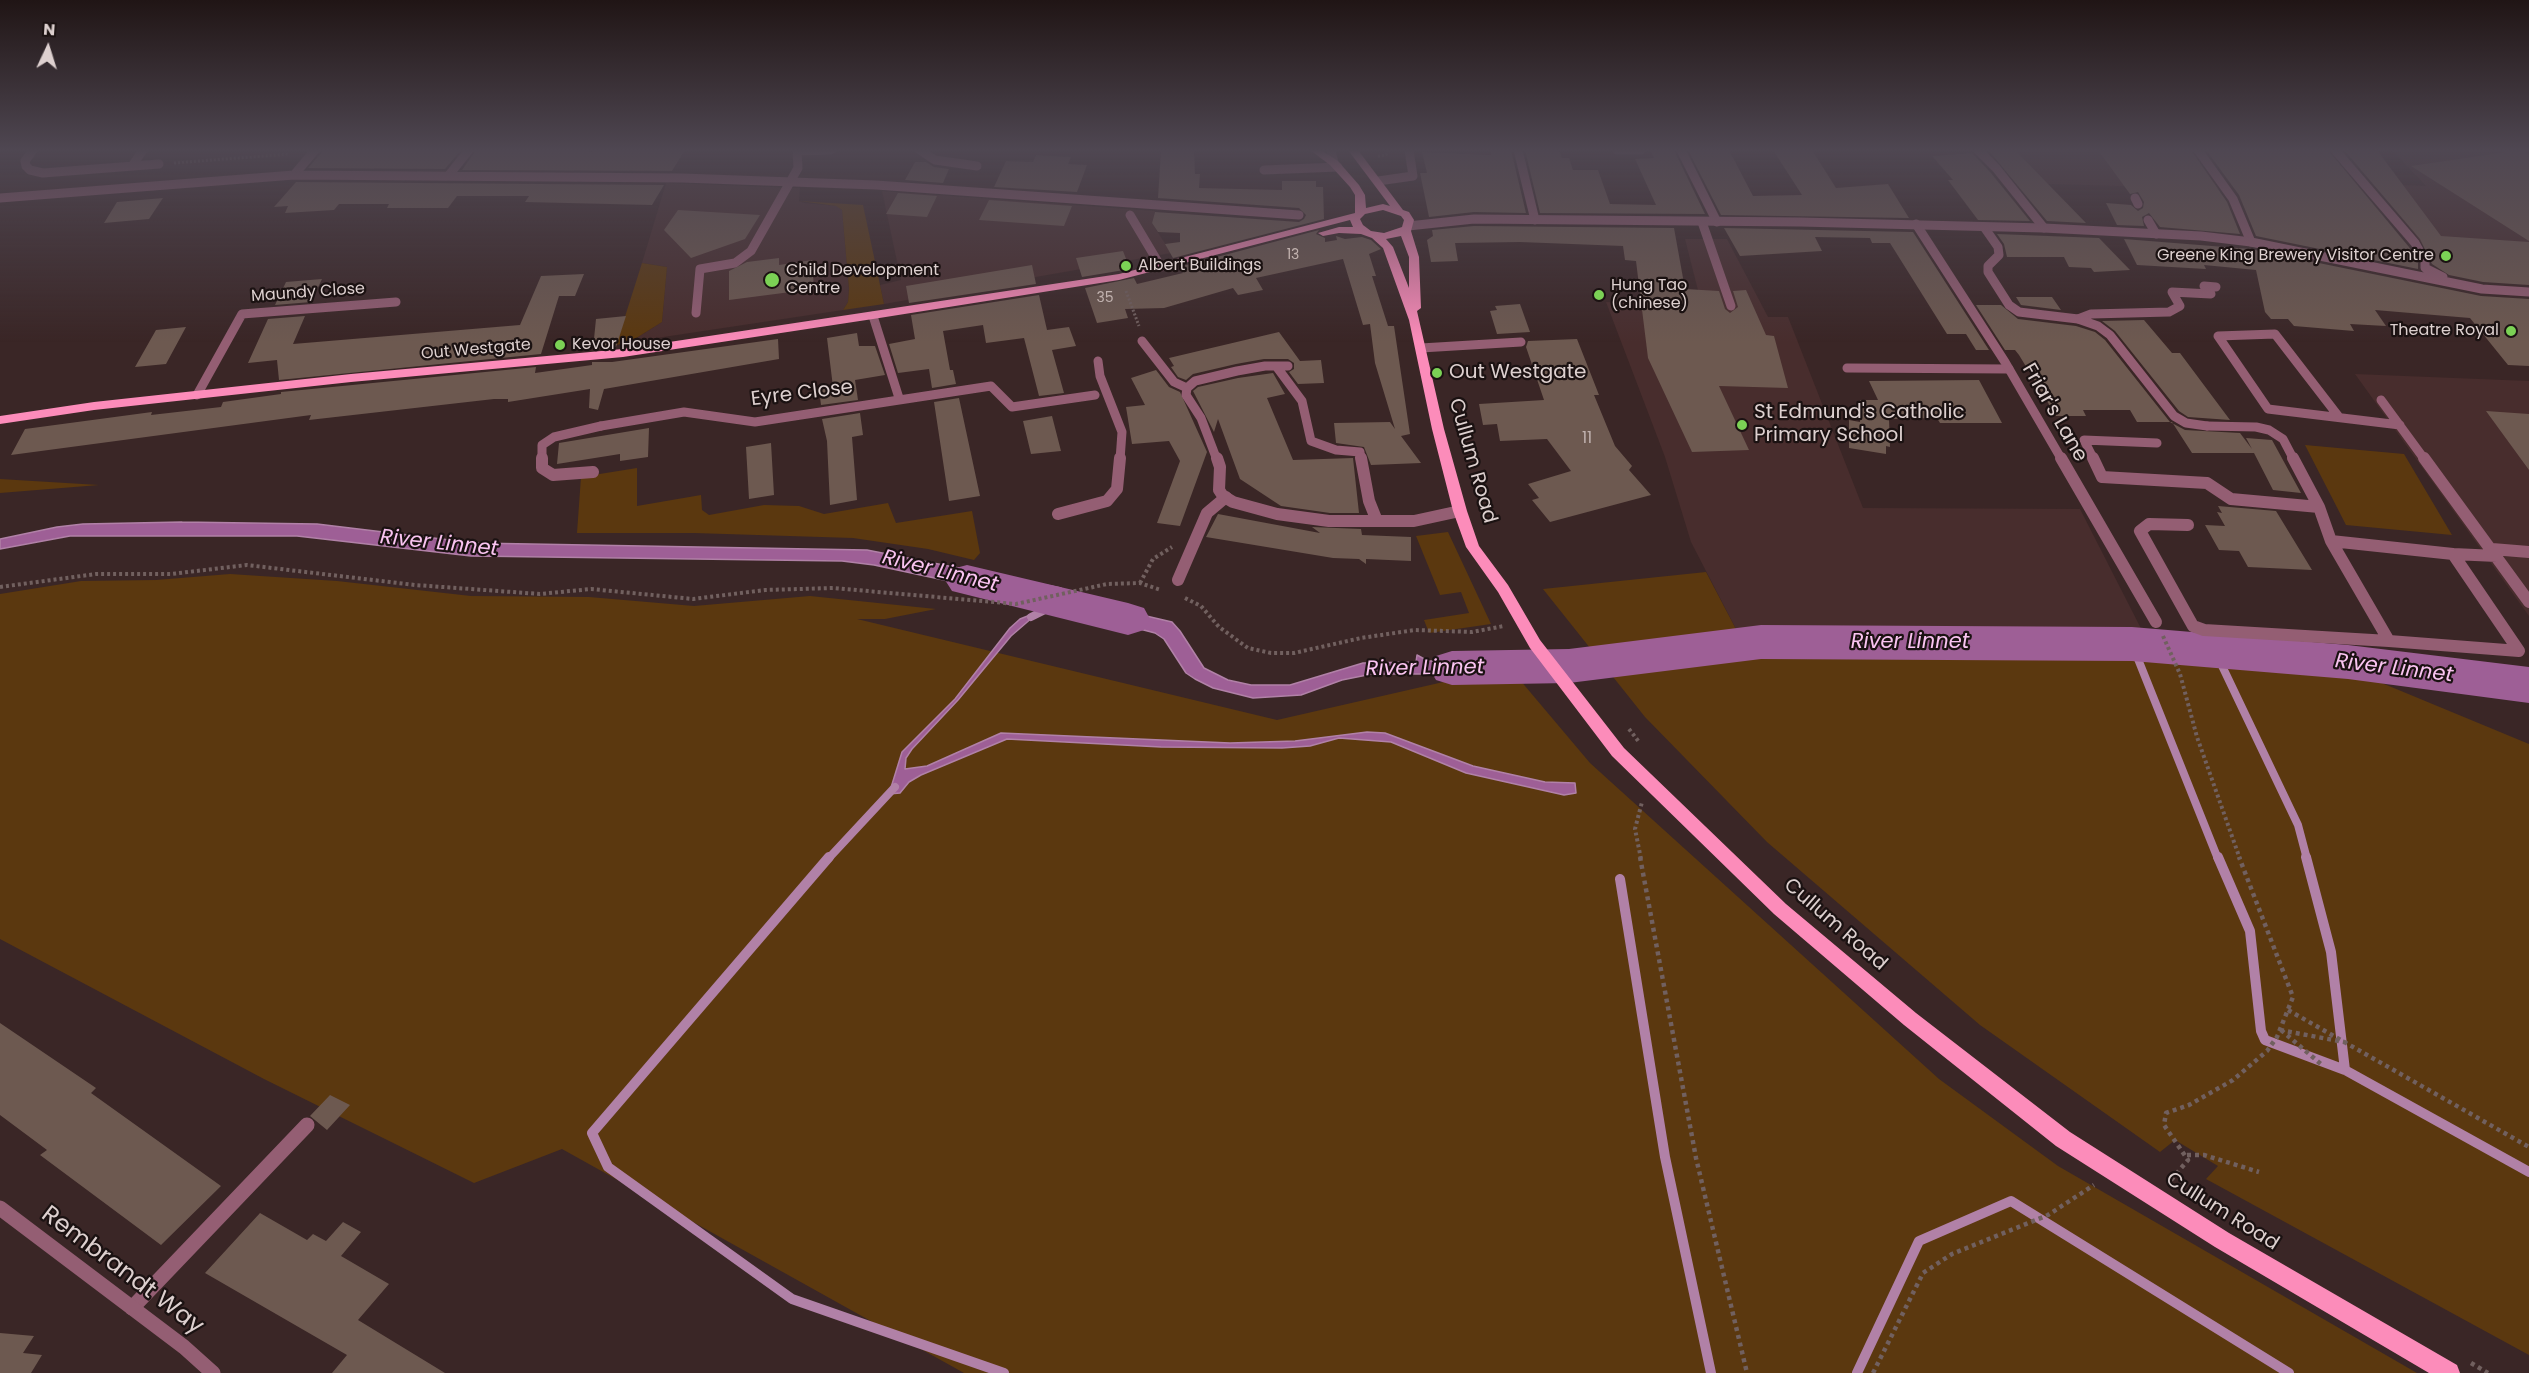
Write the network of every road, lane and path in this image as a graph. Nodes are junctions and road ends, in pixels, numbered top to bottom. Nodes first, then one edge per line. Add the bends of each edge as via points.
1 (772, 214) edge
2 (1286, 214) edge
3 (1355, 214) edge
4 (1359, 214) edge
5 (1404, 214) edge
6 (1417, 214) edge
7 (1534, 214) edge
8 (1713, 214) edge
9 (2033, 214) edge
10 (2239, 214) edge
11 (2390, 214) edge
12 (1130, 215) dead end
13 (1299, 215) dead end
14 (1535, 219) junction
15 (1459, 220) junction
16 (2148, 220) dead end
17 (1702, 222) junction
18 (1717, 222) junction
19 (1916, 224) junction
20 (1984, 227) junction
21 (1407, 228) junction
22 (2044, 228) junction
23 (1362, 231) junction
24 (2156, 234) junction
25 (1376, 236) junction
26 (2251, 242) junction
27 (1202, 257) junction
28 (1161, 267) junction
29 (2425, 268) junction
30 (2383, 270) junction
31 (1119, 277) junction
32 (2457, 284) junction
33 (2216, 287) dead end
34 (2529, 292) edge
35 (396, 302) dead end
36 (1731, 306) dead end
37 (696, 313) dead end
38 (873, 316) junction
39 (1415, 320) junction
40 (2078, 320) junction
41 (1142, 341) joint
42 (1521, 342) dead end
43 (1420, 348) junction
44 (1098, 361) dead end
45 (1276, 366) junction
46 (1288, 366) dead end
47 (1847, 368) dead end
48 (2009, 369) junction
49 (1187, 388) junction
50 (1100, 392) junction
51 (197, 394) junction
52 (899, 399) junction
53 (2381, 400) dead end
54 (2339, 417) junction
55 (0, 420) edge
56 (2400, 425) junction
57 (2157, 443) dead end
58 (593, 472) dead end
59 (1226, 498) junction
60 (2319, 507) junction
61 (1460, 512) junction
62 (1058, 514) dead end
63 (1377, 521) junction
64 (2188, 525) dead end
65 (2331, 541) junction
66 (2494, 552) junction
67 (2529, 552) edge
68 (2453, 554) junction
69 (1178, 580) dead end
70 (0, 587) edge
71 (1168, 592) dead end
72 (1177, 595) dead end
73 (2529, 602) edge
74 (1517, 615) junction
75 (2156, 622) dead end
76 (2164, 638) dead end
77 (2389, 641) junction
78 (1625, 724) dead end
79 (1648, 752) dead end
80 (1659, 795) junction
81 (2288, 1010) junction
82 (2280, 1030) junction
83 (2350, 1043) junction
84 (2322, 1065) dead end
85 (307, 1125) dead end
86 (2529, 1147) edge
87 (2187, 1155) junction
88 (2259, 1172) dead end
89 (2161, 1175) dead end
90 (2170, 1181) junction
91 (2180, 1188) dead end
92 (2102, 1191) dead end
93 (0, 1208) edge
94 (132, 1308) junction
95 (2469, 1362) dead end
96 (213, 1373) edge
97 (1747, 1373) edge
98 (1873, 1373) edge
99 (2449, 1373) edge
100 (2488, 1373) edge

1 - 37 street via 751,251 735,263 700,269
2 - 13 street
3 - 27 main road, Out Westgate
4 - 23 main road via 1355,223
5 - 21 main road, Cullum Road via 1409,220
6 - 15 street
7 - 14 street
8 - 18 street
9 - 22 street
10 - 26 street
11 - 29 street via 2415,243 2426,261
12 - 28 street
14 - 15 street
14 - 17 street
15 - 21 street
16 - 24 street
17 - 18 street
17 - 36 street
18 - 19 street
19 - 20 street
19 - 48 street, Friar's Lane
20 - 22 street
20 - 40 street via 1999,255 1988,272 2009,304 2019,312
21 - 25 main road via 1392,235
21 - 39 main road, Cullum Road via 1414,257
22 - 24 street
23 - 25 main road
23 - 27 main road, Out Westgate via 1339,230
24 - 26 street
25 - 39 main road, Cullum Road via 1388,247
26 - 30 street
27 - 28 main road, Out Westgate
28 - 31 main road, Out Westgate
29 - 30 street via 2415,272
29 - 32 street
30 - 32 street
31 - 38 main road, Out Westgate
31 - 41 path via 1143,334
32 - 34 street
33 - 40 street via 2204,286 2211,294 2172,292 2180,306 2169,312 2091,314
35 - 51 street, Maundy Close via 242,314
38 - 51 main road, Out Westgate via 623,353
38 - 52 street
39 - 43 main road, Cullum Road
40 - 60 street via 2110,335 2174,417 2207,426 2256,427 2283,439
41 - 49 street via 1173,382
42 - 43 street
43 - 61 main road, Cullum Road
44 - 50 street
45 - 46 street
45 - 49 street via 1195,381
45 - 63 street via 1302,401 1311,441 1360,453
47 - 48 street
48 - 75 street, Friar's Lane
49 - 59 street via 1186,395 1201,418 1220,467 1219,490
50 - 52 street, Eyre Close via 1012,407 992,386
50 - 62 street via 1122,432 1117,489 1107,501
51 - 55 main road, Out Westgate
52 - 58 street, Eyre Close via 755,422 684,412 601,426 554,437 542,445 542,468 553,475
53 - 56 street
54 - 54 street via 2268,409 2218,336 2275,334
54 - 56 street
56 - 66 street
57 - 60 street via 2084,440 2102,477 2207,483 2231,499
59 - 63 street via 1278,513 1329,521
59 - 69 street via 1207,513
60 - 65 street
61 - 63 street via 1414,521
61 - 74 main road, Cullum Road via 1473,547
64 - 77 street via 2150,524 2140,531 2193,626 2204,630
65 - 68 street
65 - 77 street
66 - 67 street
66 - 68 street
66 - 73 street
68 - 77 street via 2519,651
70 - 71 path via 96,574 171,574 247,565 416,585 540,594 591,589 693,599 765,590 833,588 1016,604 1107,584 1140,583
72 - 74 path via 1202,606 1220,627 1248,648 1271,653 1294,653 1415,630 1472,632 1510,625
74 - 80 main road, Cullum Road via 1562,682 1618,752
76 - 81 path via 2174,658 2224,819 2294,997
78 - 79 path
80 - 97 path via 1642,801 1635,829 1696,1158
80 - 99 main road, Cullum Road via 1780,909 1910,1019 2063,1139 2222,1240
81 - 82 path
81 - 83 path
82 - 83 path
82 - 84 path
82 - 87 path via 2267,1052 2233,1080 2166,1113 2164,1125 2173,1142
83 - 86 path
85 - 94 street
87 - 88 path via 2204,1155
87 - 90 path via 2188,1160
89 - 90 path
90 - 91 path
92 - 98 path via 2093,1185 2048,1215 1952,1254 1923,1273
93 - 94 street, Rembrandt Way
94 - 96 street, Rembrandt Way
95 - 100 path

